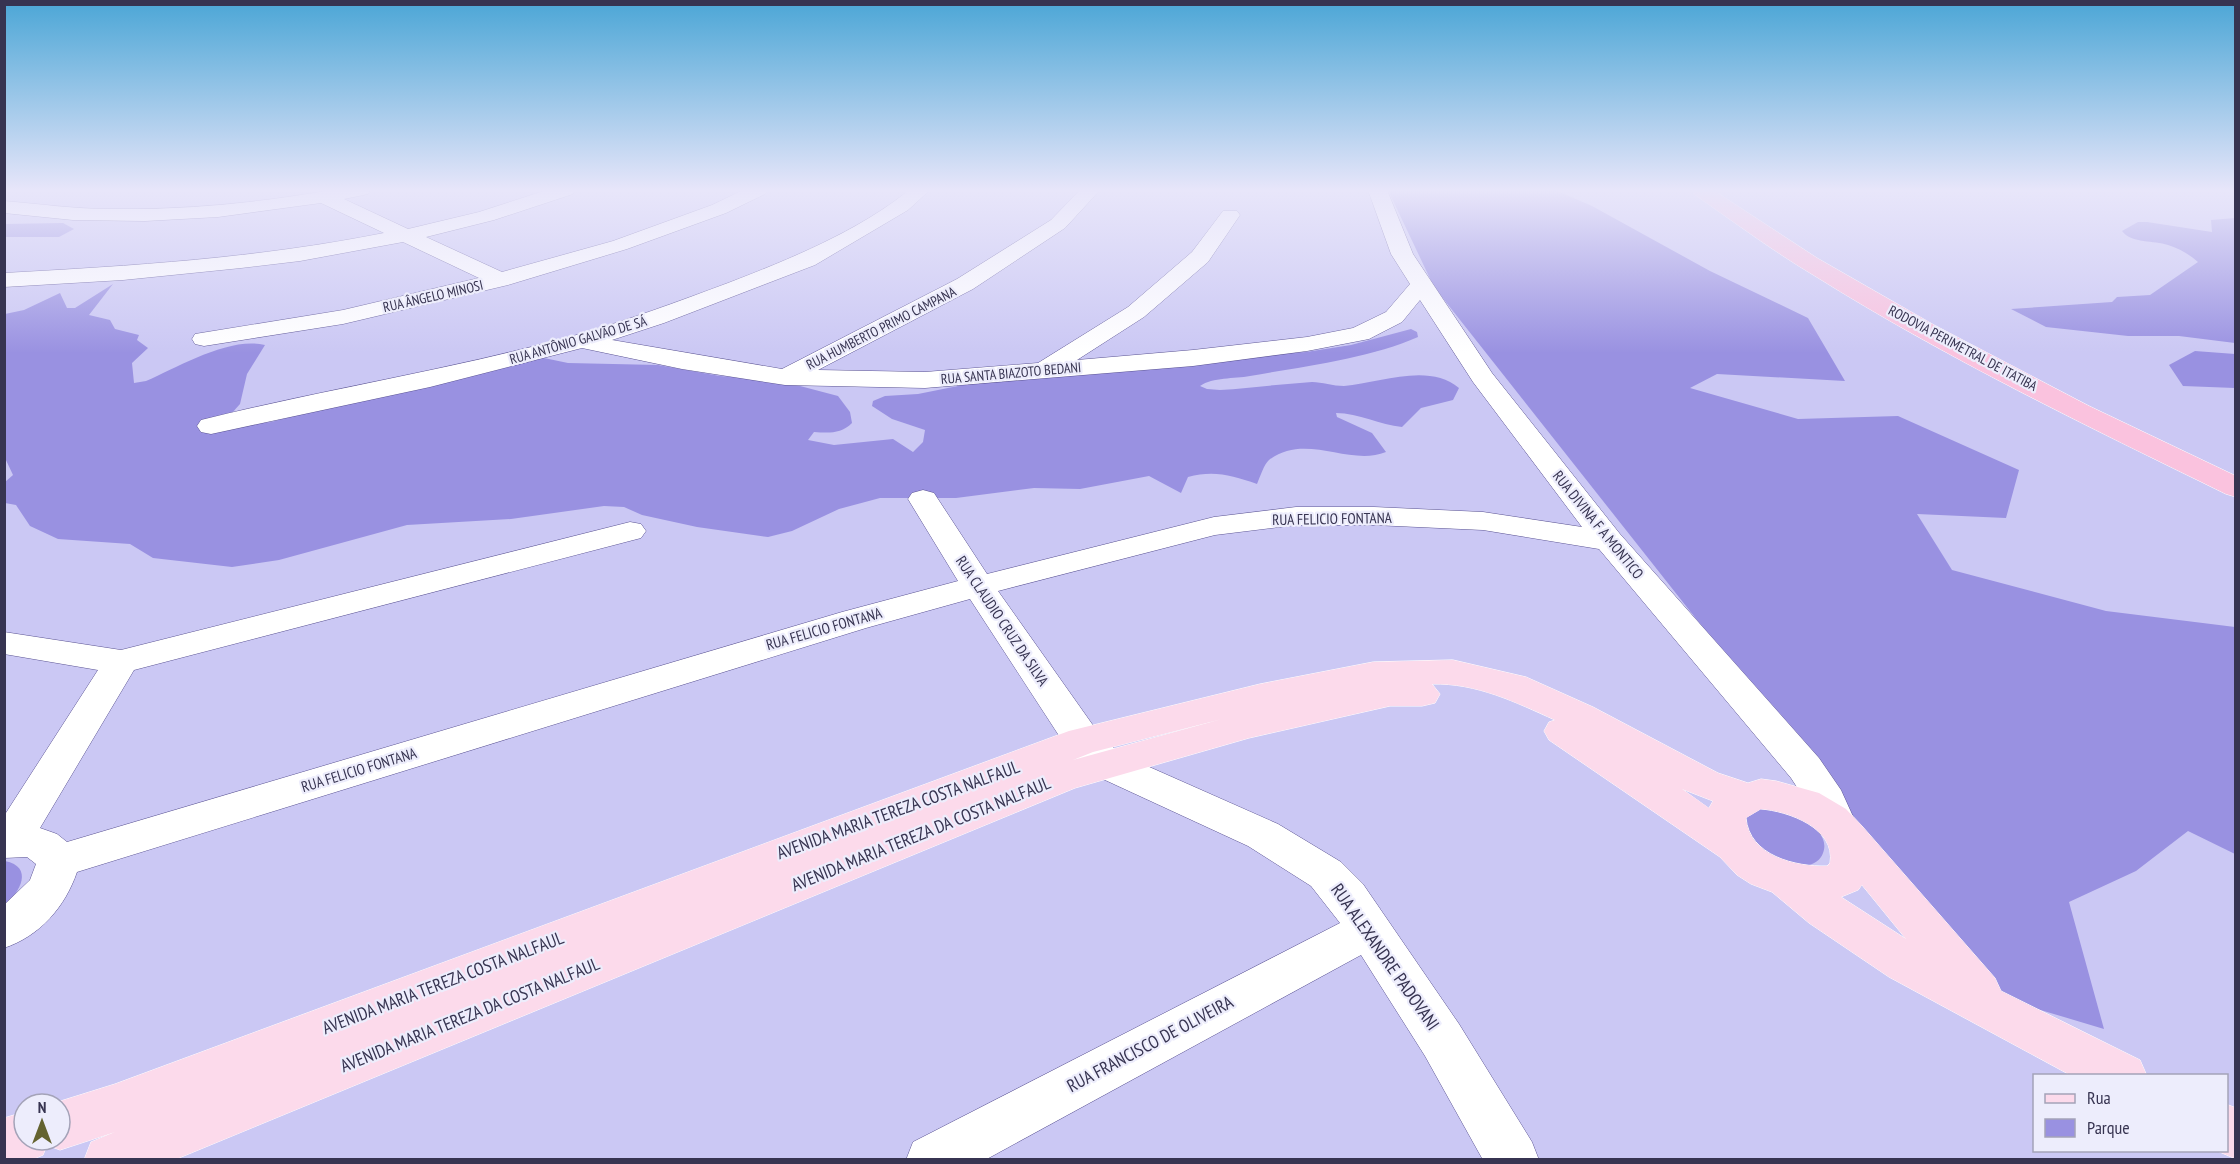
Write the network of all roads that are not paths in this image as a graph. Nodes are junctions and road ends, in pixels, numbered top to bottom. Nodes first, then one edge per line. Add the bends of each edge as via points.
1 (352, 244) edge
2 (425, 244) edge
3 (622, 244) edge
4 (834, 244) edge
5 (1027, 244) edge
6 (1209, 244) edge
7 (1398, 244) edge
8 (1781, 244) edge
9 (1809, 244) edge
10 (4, 280) edge
11 (500, 280) junction
12 (1422, 284) junction
13 (204, 339) dead end
14 (582, 341) junction
15 (1043, 371) junction
16 (785, 377) junction
17 (211, 426) dead end
18 (2235, 469) edge
19 (2235, 488) edge
20 (923, 499) dead end
21 (630, 531) dead end
22 (1609, 541) junction
23 (978, 586) junction
24 (4, 643) edge
25 (120, 662) junction
26 (1094, 753) junction
27 (1791, 753) junction
28 (1756, 796) junction
29 (1841, 830) junction
30 (8, 841) edge
31 (1733, 845) junction
32 (58, 861) junction
33 (1787, 880) junction
34 (1369, 929) junction
35 (4, 930) edge
36 (1993, 1010) junction
37 (2118, 1074) edge
38 (115, 1108) junction
39 (72, 1121) edge
40 (96, 1160) edge
41 (110, 1160) edge
42 (932, 1160) edge
43 (1512, 1160) edge

1 - 10 street via 153,272
2 - 11 street
3 - 11 street, RUA ÂNGELO MINOSI
4 - 14 street, RUA ANTÔNIO GALVÃO DE SÁ via 807,260 656,318
5 - 16 street, RUA HUMBERTO PRIMO CAMPANA via 965,284
6 - 15 street via 1200,257 1145,304
7 - 12 street, RUA DIVINA F A MONTICO
8 - 19 highway, RODOVIA PERIMETRAL DE ITATIBA via 1824,273 1921,327
9 - 18 highway, RODOVIA PERIMETRAL DE ITATIBA via 1952,327
11 - 13 street, RUA ÂNGELO MINOSI via 343,317
12 - 15 street, RUA SANTA BIAZOTO BEDANI via 1394,317 1360,334 1193,358
12 - 22 street, RUA DIVINA F A MONTICO via 1482,377
14 - 16 street, RUA SANTA BIAZOTO BEDANI
14 - 17 street, RUA ANTÔNIO GALVÃO DE SÁ via 430,379
15 - 16 street, RUA SANTA BIAZOTO BEDANI via 926,380
20 - 23 street, RUA CLAUDIO CRUZ DA SILVA
21 - 25 street
22 - 23 street, RUA FELICIO FONTANA via 1483,521 1296,516 1214,526
22 - 27 street, RUA DIVINA F A MONTICO
23 - 26 street, RUA CLAUDIO CRUZ DA SILVA
23 - 32 street, RUA FELICIO FONTANA
24 - 25 street
25 - 30 street
26 - 28 main road, AVENIDA MARIA TEREZA COSTA NALFAUL via 1260,697 1373,674 1453,672 1513,686 1580,716 1695,779
26 - 31 main road, AVENIDA MARIA TEREZA DA COSTA NALFAUL via 1389,694 1445,694 1495,702 1554,726
26 - 34 street, RUA ALEXANDRE PADOVANI via 1263,836 1326,874
26 - 38 main road, AVENIDA MARIA TEREZA COSTA NALFAUL
26 - 41 main road, AVENIDA MARIA TEREZA DA COSTA NALFAUL via 1063,777
27 - 28 street
27 - 29 street, RUA DIVINA F A MONTICO via 1816,783
28 - 29 main road via 1800,801 1819,810
28 - 31 main road via 1732,804 1725,815 1725,830
29 - 33 main road via 1853,851 1852,864 1845,875 1832,882 1812,884
29 - 36 main road
30 - 32 street via 35,841 51,849
31 - 33 main road via 1767,873
32 - 35 street via 56,878 44,897
33 - 36 main road via 1816,905 1898,957
34 - 42 street, RUA FRANCISCO DE OLIVEIRA
34 - 43 street, RUA ALEXANDRE PADOVANI via 1442,1040
36 - 37 main road
38 - 39 main road, AVENIDA MARIA TEREZA COSTA NALFAUL
38 - 40 street

